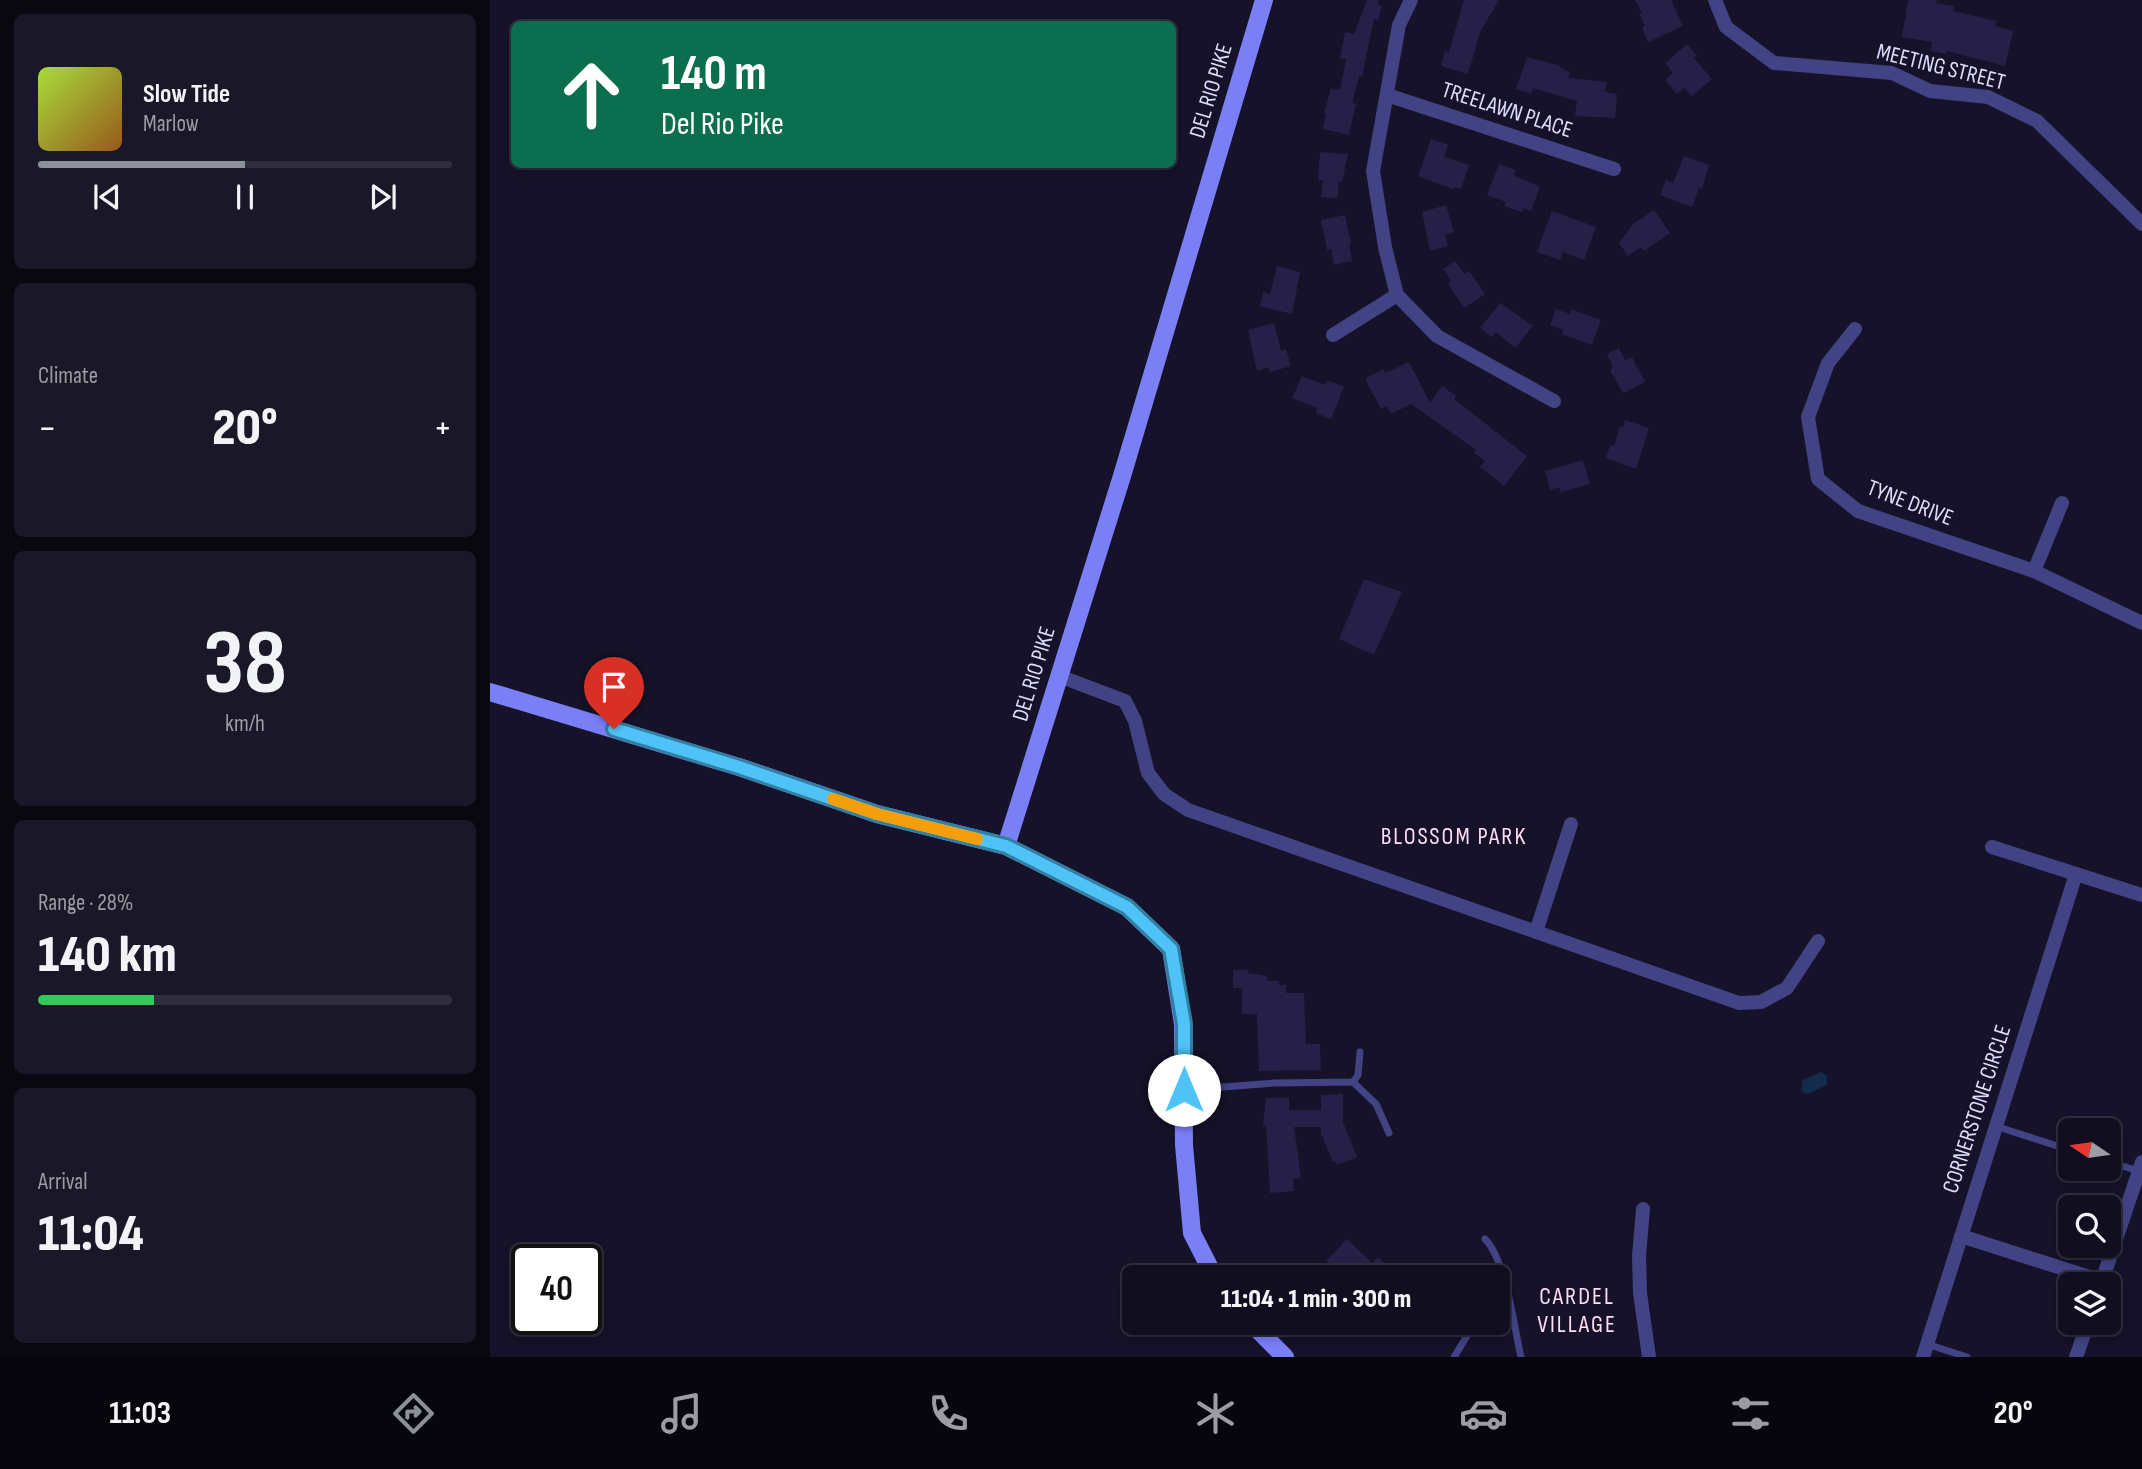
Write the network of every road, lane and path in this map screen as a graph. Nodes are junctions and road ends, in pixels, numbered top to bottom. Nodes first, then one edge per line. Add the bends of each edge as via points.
1 (1264, 0) edge
2 (1411, 0) edge
3 (1715, 0) edge
4 (1387, 95) junction
5 (1614, 169) dead end
6 (2142, 224) edge
7 (1397, 295) junction
8 (1856, 329) dead end
9 (1333, 335) dead end
10 (1554, 401) dead end
11 (2062, 503) dead end
12 (2034, 571) junction
13 (2142, 622) edge
14 (1059, 676) junction
15 (490, 692) edge
16 (1571, 824) dead end
17 (1006, 846) junction
18 (1992, 847) dead end
19 (2076, 874) junction
20 (2142, 895) edge
21 (1536, 932) junction
22 (1818, 941) dead end
23 (1360, 1052) dead end
24 (1353, 1082) junction
25 (1184, 1090) junction
26 (1996, 1126) junction
27 (1389, 1133) dead end
28 (2058, 1146) edge
29 (2121, 1164) edge
30 (2140, 1167) edge
31 (1643, 1209) dead end
32 (1961, 1236) junction
33 (1485, 1239) dead end
34 (1208, 1265) edge
35 (1499, 1265) edge
36 (2068, 1272) edge
37 (2105, 1272) edge
38 (1510, 1308) edge
39 (1263, 1335) edge
40 (1468, 1335) edge
41 (2084, 1335) edge
42 (1925, 1350) edge
43 (1285, 1357) edge
44 (1454, 1357) edge
45 (1521, 1357) edge
46 (1649, 1357) edge
47 (1967, 1357) edge
48 (2076, 1357) edge

1 - 14 street, DEL RIO PIKE
2 - 4 street via 1399,25
3 - 6 street, MEETING STREET via 1726,27 1774,63 1892,73 1930,91 1988,97 2037,121
4 - 5 street, TREELAWN PLACE
4 - 7 street via 1373,171
7 - 9 street
7 - 10 street via 1437,337
8 - 12 street, TYNE DRIVE via 1828,362 1808,417 1818,479 1858,511
11 - 12 street
12 - 13 street, TYNE DRIVE
14 - 17 street, DEL RIO PIKE
14 - 21 street via 1125,701 1135,721 1147,773 1164,794 1188,810
15 - 17 street via 877,814
16 - 21 street
17 - 25 street via 1127,907 1171,949 1184,1024
18 - 19 street
19 - 20 street
19 - 26 street, CORNERSTONE CIRCLE
21 - 22 street via 1739,1003 1761,1002 1787,988
23 - 24 lane
24 - 25 lane
24 - 27 lane via 1376,1104
25 - 34 street via 1192,1233
26 - 28 lane
26 - 32 street, CORNERSTONE CIRCLE
29 - 30 lane
30 - 37 street
31 - 46 street via 1640,1293
32 - 36 street
32 - 42 street, CORNERSTONE CIRCLE
33 - 35 lane
38 - 45 lane
39 - 43 street
40 - 44 lane
41 - 48 street
42 - 47 lane

